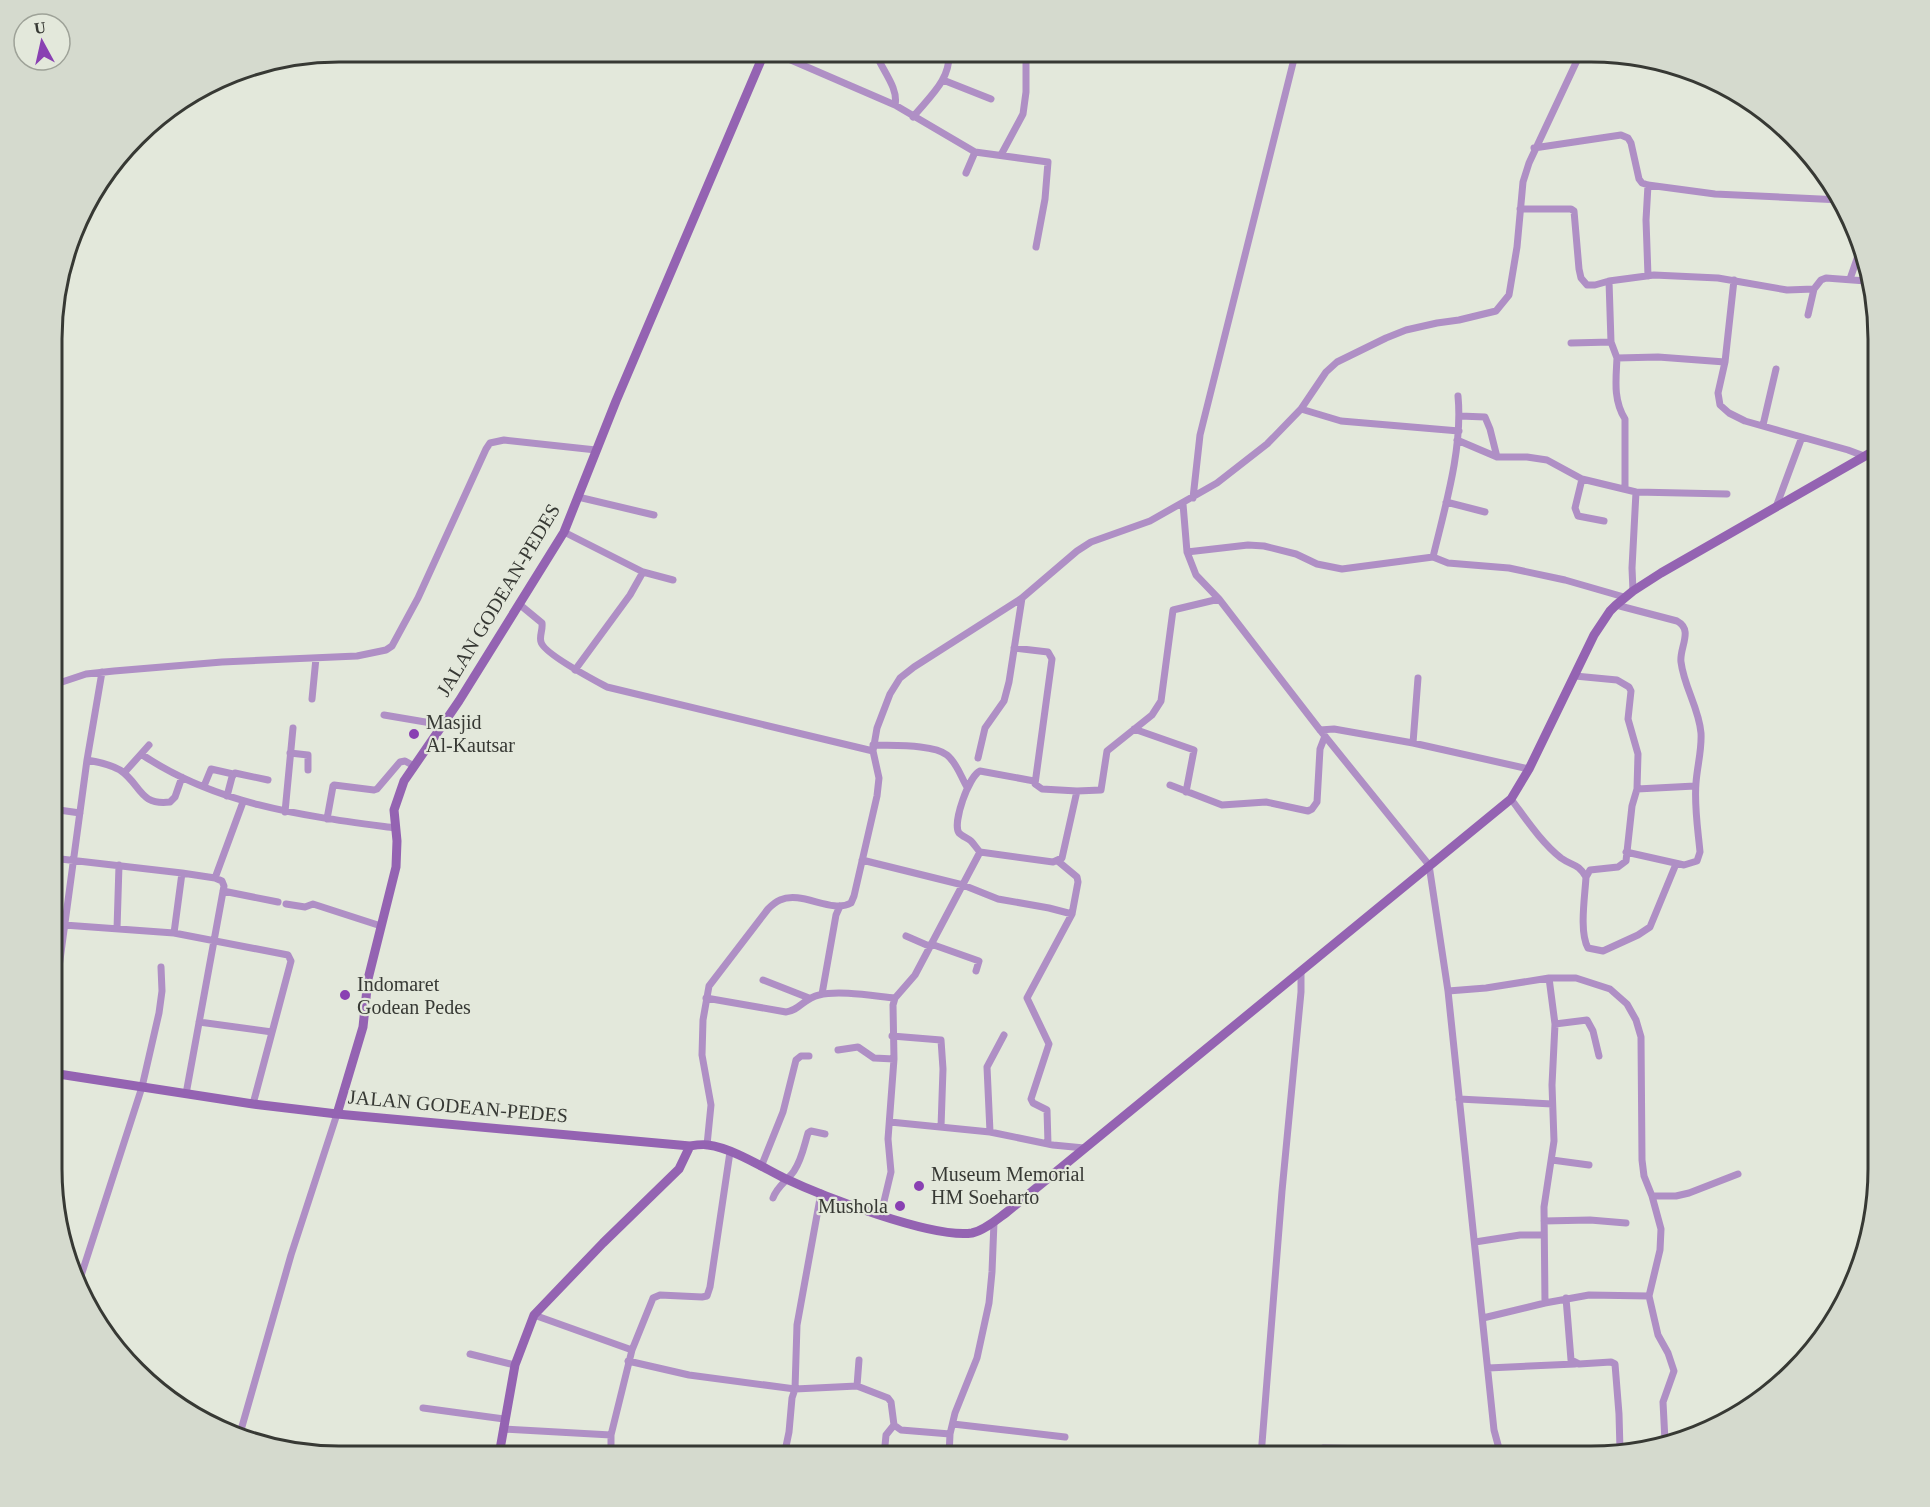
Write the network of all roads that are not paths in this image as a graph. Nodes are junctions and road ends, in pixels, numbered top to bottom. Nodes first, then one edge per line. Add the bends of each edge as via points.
1 (760, 62) edge
2 (795, 62) edge
3 (880, 62) edge
4 (949, 62) edge
5 (1026, 62) edge
6 (1293, 62) edge
7 (1576, 62) edge
8 (943, 80) junction
9 (992, 99) dead end
10 (895, 105) junction
11 (913, 117) junction
12 (1534, 148) junction
13 (975, 152) junction
14 (1001, 155) junction
15 (966, 173) dead end
16 (1648, 185) junction
17 (1831, 200) edge
18 (1520, 209) junction
19 (1036, 247) dead end
20 (1857, 259) edge
21 (1648, 276) junction
22 (1850, 279) junction
23 (1734, 280) junction
24 (1609, 281) junction
25 (1862, 281) edge
26 (1814, 290) junction
27 (1808, 315) dead end
28 (1611, 342) junction
29 (1571, 343) dead end
30 (1617, 358) junction
31 (1725, 362) junction
32 (1776, 369) dead end
33 (1458, 396) dead end
34 (1301, 409) junction
35 (1460, 416) junction
36 (1763, 425) junction
37 (1458, 436) junction
38 (1802, 437) junction
39 (596, 450) junction
40 (1868, 454) edge
41 (1864, 456) junction
42 (1497, 457) junction
43 (1582, 479) junction
44 (1625, 489) junction
45 (1636, 492) junction
46 (1727, 494) dead end
47 (578, 497) junction
48 (1193, 498) junction
49 (1446, 502) junction
50 (1183, 504) junction
51 (1775, 508) junction
52 (1485, 512) dead end
53 (654, 515) dead end
54 (1604, 521) dead end
55 (564, 532) junction
56 (1187, 552) junction
57 (1433, 557) junction
58 (643, 572) junction
59 (673, 580) dead end
60 (1633, 591) junction
61 (1624, 597) junction
62 (1022, 598) junction
63 (1219, 599) junction
64 (519, 604) junction
65 (1616, 604) junction
66 (1014, 648) junction
67 (316, 658) junction
68 (575, 670) junction
69 (102, 672) junction
70 (1575, 676) junction
71 (1418, 678) dead end
72 (62, 683) edge
73 (312, 699) dead end
74 (384, 715) dead end
75 (443, 724) junction
76 (293, 728) dead end
77 (1134, 729) junction
78 (1322, 733) junction
79 (1413, 743) junction
80 (149, 745) dead end
81 (873, 748) junction
82 (290, 753) junction
83 (141, 754) junction
84 (978, 758) dead end
85 (87, 760) junction
86 (414, 766) junction
87 (308, 770) dead end
88 (1529, 770) junction
89 (124, 773) junction
90 (234, 774) junction
91 (182, 777) junction
92 (268, 780) dead end
93 (1034, 781) junction
94 (1170, 785) dead end
95 (204, 786) junction
96 (1695, 786) junction
97 (967, 787) junction
98 (1637, 789) junction
99 (1077, 791) junction
100 (1186, 792) junction
101 (227, 796) junction
102 (1511, 799) junction
103 (243, 802) junction
104 (62, 810) edge
105 (285, 812) junction
106 (80, 813) junction
107 (327, 819) junction
108 (396, 828) junction
109 (980, 852) junction
110 (1626, 852) junction
111 (62, 859) edge
112 (862, 860) junction
113 (73, 861) junction
114 (1059, 861) junction
115 (1676, 864) junction
116 (119, 865) junction
117 (1430, 866) junction
118 (182, 873) junction
119 (1586, 877) junction
120 (215, 879) junction
121 (963, 885) junction
122 (223, 891) junction
123 (840, 906) junction
124 (1072, 914) junction
125 (64, 925) junction
126 (381, 926) junction
127 (117, 929) junction
128 (174, 933) junction
129 (906, 936) dead end
130 (62, 937) edge
131 (214, 939) junction
132 (930, 945) junction
133 (161, 967) dead end
134 (976, 971) dead end
135 (1301, 971) junction
136 (1549, 978) junction
137 (763, 980) dead end
138 (1448, 991) junction
139 (822, 994) junction
140 (706, 998) junction
141 (809, 998) junction
142 (895, 998) junction
143 (199, 1022) junction
144 (1555, 1024) junction
145 (272, 1032) junction
146 (1004, 1035) dead end
147 (892, 1036) junction
148 (838, 1050) dead end
149 (809, 1056) dead end
150 (1599, 1056) dead end
151 (894, 1059) junction
152 (62, 1075) edge
153 (142, 1087) junction
154 (186, 1094) junction
155 (1459, 1099) junction
156 (253, 1104) junction
157 (1552, 1104) junction
158 (337, 1114) junction
159 (890, 1122) junction
160 (941, 1127) junction
161 (990, 1132) junction
162 (825, 1134) dead end
163 (1048, 1144) junction
164 (707, 1145) junction
165 (690, 1146) junction
166 (1084, 1148) junction
167 (730, 1152) junction
168 (1552, 1160) junction
169 (1589, 1165) dead end
170 (761, 1167) junction
171 (1738, 1174) dead end
172 (787, 1179) junction
173 (822, 1193) junction
174 (1652, 1196) junction
175 (773, 1198) dead end
176 (881, 1214) junction
177 (1544, 1221) junction
178 (994, 1222) junction
179 (1626, 1223) dead end
180 (1544, 1235) junction
181 (1474, 1242) junction
182 (82, 1273) edge
183 (1649, 1296) junction
184 (1566, 1298) junction
185 (1545, 1303) junction
186 (534, 1315) junction
187 (1483, 1318) junction
188 (632, 1350) junction
189 (470, 1354) dead end
190 (859, 1360) dead end
191 (628, 1361) junction
192 (1579, 1364) junction
193 (515, 1365) junction
194 (1488, 1368) junction
195 (857, 1386) junction
196 (795, 1389) junction
197 (427, 1408) dead end
198 (504, 1424) junction
199 (953, 1424) junction
200 (894, 1425) junction
201 (242, 1428) edge
202 (950, 1434) junction
203 (611, 1435) junction
204 (1665, 1436) edge
205 (1065, 1437) dead end
206 (1620, 1444) edge
207 (500, 1446) edge
208 (611, 1446) edge
209 (786, 1446) edge
210 (885, 1446) edge
211 (949, 1446) edge
212 (1262, 1446) edge
213 (1498, 1446) edge

1 - 39 street, JALAN GODEAN-PEDES
2 - 10 street
3 - 10 street via 896,96
4 - 8 street
5 - 14 street via 1023,114
6 - 48 street via 1200,435
7 - 12 street
8 - 9 street
8 - 11 street
10 - 11 street
11 - 13 street
12 - 16 street via 1621,135 1631,143 1639,179
12 - 18 street via 1523,182
13 - 14 street
13 - 15 street
14 - 19 street via 1048,162
16 - 17 street via 1715,194
16 - 21 street
18 - 24 street via 1574,211 1581,278 1587,285
18 - 34 street via 1514,275 1509,295 1496,311 1406,330 1348,355 1326,372
20 - 22 street
21 - 23 street
21 - 24 street
22 - 25 street
22 - 26 street via 1826,278
23 - 26 street via 1787,290
23 - 31 street
24 - 28 street
26 - 27 street
28 - 29 street
28 - 30 street
30 - 31 street
30 - 44 street via 1616,396 1625,419
31 - 36 street via 1718,393 1720,405 1745,421
32 - 36 street
33 - 35 street
34 - 37 street via 1341,421
34 - 48 street via 1267,444
35 - 37 street
35 - 42 street via 1485,417
36 - 38 street
37 - 42 street
37 - 49 street
38 - 41 street
38 - 51 street
39 - 47 street, JALAN GODEAN-PEDES
39 - 67 street via 514,440 490,443 392,646 357,656
40 - 41 street
41 - 51 street
42 - 43 street via 1547,460
43 - 44 street
43 - 54 street via 1576,513
44 - 45 street
45 - 46 street
45 - 60 street
47 - 53 street
47 - 55 street, JALAN GODEAN-PEDES
48 - 50 street
49 - 52 street
49 - 57 street
50 - 56 street
50 - 62 street via 1150,521 1091,542
51 - 60 street
55 - 58 street
55 - 64 street, JALAN GODEAN-PEDES
56 - 57 street via 1264,546 1342,569
56 - 63 street via 1196,575
57 - 61 street via 1448,563 1509,568
58 - 59 street
58 - 68 street
60 - 61 street
61 - 65 street
62 - 66 street
62 - 81 street via 900,678 890,694
63 - 77 street via 1173,610 1161,701 1152,715
63 - 78 street
64 - 68 street via 542,624 543,648
64 - 75 street, JALAN GODEAN-PEDES
65 - 70 street via 1594,635
65 - 96 street via 1677,621 1685,629 1681,660 1701,734
66 - 84 street via 1004,701 985,728
66 - 93 street via 1048,652 1052,659
67 - 69 street
67 - 73 street
68 - 81 street via 607,687
69 - 72 street
69 - 85 street
70 - 88 street
70 - 98 street via 1608,678 1629,687 1628,719 1638,754
71 - 79 street
74 - 75 street
75 - 86 street, JALAN GODEAN-PEDES
76 - 82 street
77 - 99 street via 1107,751 1101,790
77 - 100 street via 1194,750
78 - 79 street via 1334,729
78 - 100 street via 1317,802 1308,811 1266,802 1222,805
78 - 117 street
79 - 88 street
80 - 83 street
81 - 97 street via 919,748 944,753
81 - 112 street via 879,778
82 - 87 street via 308,755
82 - 105 street
83 - 89 street
83 - 91 street
85 - 89 street
85 - 106 street
86 - 107 street via 400,762 374,790 334,785
86 - 108 street, JALAN GODEAN-PEDES via 398,796 394,810
88 - 102 street
89 - 91 street via 148,801 157,803 170,802 175,797
90 - 92 street
90 - 95 street via 211,770
90 - 101 street
91 - 95 street
93 - 97 street via 980,771
93 - 99 street via 1042,789
94 - 100 street
95 - 101 street
96 - 98 street
96 - 115 street via 1699,858 1692,864
97 - 109 street via 957,827
98 - 110 street
99 - 114 street
101 - 103 street
102 - 117 street
102 - 119 street via 1539,836 1562,859 1581,867
103 - 105 street
103 - 120 street
104 - 106 street
105 - 107 street
106 - 113 street
107 - 108 street
108 - 126 street, JALAN GODEAN-PEDES via 396,867
109 - 114 street
109 - 121 street
110 - 115 street
110 - 119 street via 1622,866 1590,870
111 - 113 street
112 - 121 street
112 - 123 street via 851,903
113 - 116 street
113 - 125 street
114 - 124 street via 1077,877
115 - 119 street via 1650,927 1603,951 1591,950 1585,944
116 - 118 street
116 - 127 street
117 - 135 street
117 - 138 street
118 - 120 street
118 - 128 street
120 - 122 street via 222,881
121 - 124 street via 998,899
121 - 132 street
122 - 126 street via 303,907 313,904
122 - 131 street
123 - 139 street
123 - 140 street via 794,897 779,900 715,975
124 - 163 street via 1027,998 1048,1040 1031,1099 1047,1110
125 - 127 street
125 - 130 street
126 - 158 street, JALAN GODEAN-PEDES via 368,979 363,1027
127 - 128 street
128 - 131 street
129 - 132 street
131 - 143 street
131 - 145 street via 288,955 291,961
132 - 134 street via 979,961
132 - 142 street via 915,975
133 - 153 street via 159,1013
135 - 166 street
135 - 212 street
136 - 138 street
136 - 144 street
136 - 174 street via 1576,978 1610,989 1627,1004 1636,1020 1643,1052 1642,1160
137 - 141 street
138 - 155 street
139 - 141 street
139 - 142 street
140 - 141 street via 786,1012 796,1010
140 - 164 street via 702,1055 711,1105
142 - 147 street
143 - 145 street
143 - 154 street
144 - 150 street via 1587,1020
144 - 157 street
145 - 156 street
146 - 161 street via 987,1067
147 - 151 street
147 - 160 street via 941,1040
148 - 151 street via 858,1047 874,1058
149 - 170 street via 796,1060 783,1112
151 - 159 street
152 - 153 street
153 - 154 street
153 - 182 street
154 - 156 street
155 - 157 street
155 - 181 street
156 - 158 street
157 - 168 street
158 - 165 street, JALAN GODEAN-PEDES
158 - 201 street via 291,1255
159 - 160 street
159 - 176 street via 891,1172
160 - 161 street
161 - 163 street
162 - 172 street via 808,1133 802,1156
163 - 166 street
164 - 165 street, JALAN GODEAN-PEDES
164 - 167 street
165 - 186 street via 679,1169
166 - 178 street
167 - 170 street
167 - 188 street via 707,1296 653,1298
168 - 169 street
168 - 177 street
170 - 172 street
171 - 174 street via 1689,1193
172 - 173 street
172 - 175 street
173 - 176 street
173 - 196 street via 797,1325
174 - 183 street via 1661,1230
176 - 178 street via 930,1230 954,1233 981,1230
177 - 179 street
177 - 180 street
178 - 199 street via 989,1303 977,1358
180 - 181 street
180 - 185 street
181 - 187 street
183 - 184 street via 1589,1294
183 - 204 street via 1658,1335 1674,1371 1663,1402
184 - 185 street
184 - 192 street via 1569,1353 1571,1360
185 - 187 street
186 - 188 street
186 - 193 street
187 - 194 street
188 - 191 street
189 - 193 street
190 - 195 street
191 - 196 street via 689,1375
191 - 203 street
192 - 194 street
192 - 206 street via 1615,1364
193 - 198 street
194 - 213 street
195 - 196 street
195 - 200 street via 888,1398
196 - 209 street
197 - 198 street
198 - 203 street
198 - 207 street
199 - 202 street
199 - 205 street
200 - 202 street via 900,1430
200 - 210 street via 886,1435
202 - 211 street
203 - 208 street

